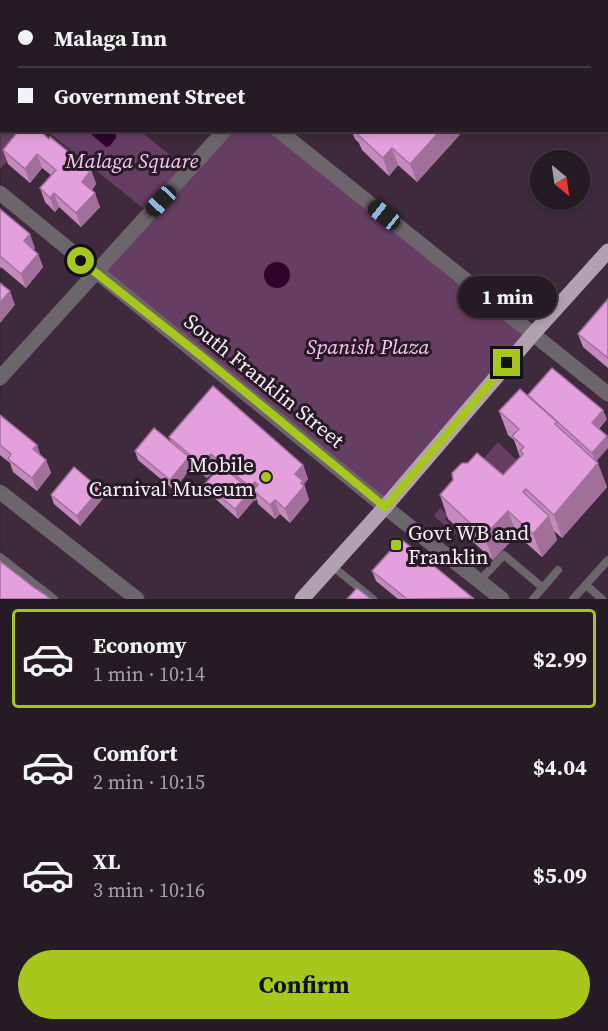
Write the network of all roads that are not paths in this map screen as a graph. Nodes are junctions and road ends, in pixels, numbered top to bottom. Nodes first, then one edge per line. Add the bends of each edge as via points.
1 (223, 132) edge
2 (280, 132) edge
3 (0, 194) edge
4 (608, 251) edge
5 (95, 273) junction
6 (533, 334) junction
7 (0, 378) edge
8 (608, 394) edge
9 (0, 492) edge
10 (385, 507) junction
11 (0, 557) edge
12 (608, 560) edge
13 (332, 566) junction
14 (558, 570) dead end
15 (479, 581) junction
16 (586, 585) junction
17 (542, 587) junction
18 (54, 599) edge
19 (137, 599) edge
20 (302, 599) edge
21 (373, 599) edge
22 (502, 599) edge
23 (533, 599) edge
24 (573, 599) edge
25 (602, 599) edge

1 - 5 street
2 - 6 street
3 - 5 street, South Franklin Street
4 - 6 main road
5 - 7 street
5 - 10 street, South Franklin Street
6 - 8 street
6 - 10 main road
9 - 19 street
10 - 13 main road
10 - 15 street, South Franklin Street
11 - 18 lane
12 - 16 lane
13 - 20 main road
13 - 21 lane
14 - 17 lane
15 - 17 lane via 504,555
15 - 22 street, South Franklin Street
16 - 24 lane
16 - 25 lane
17 - 23 lane

